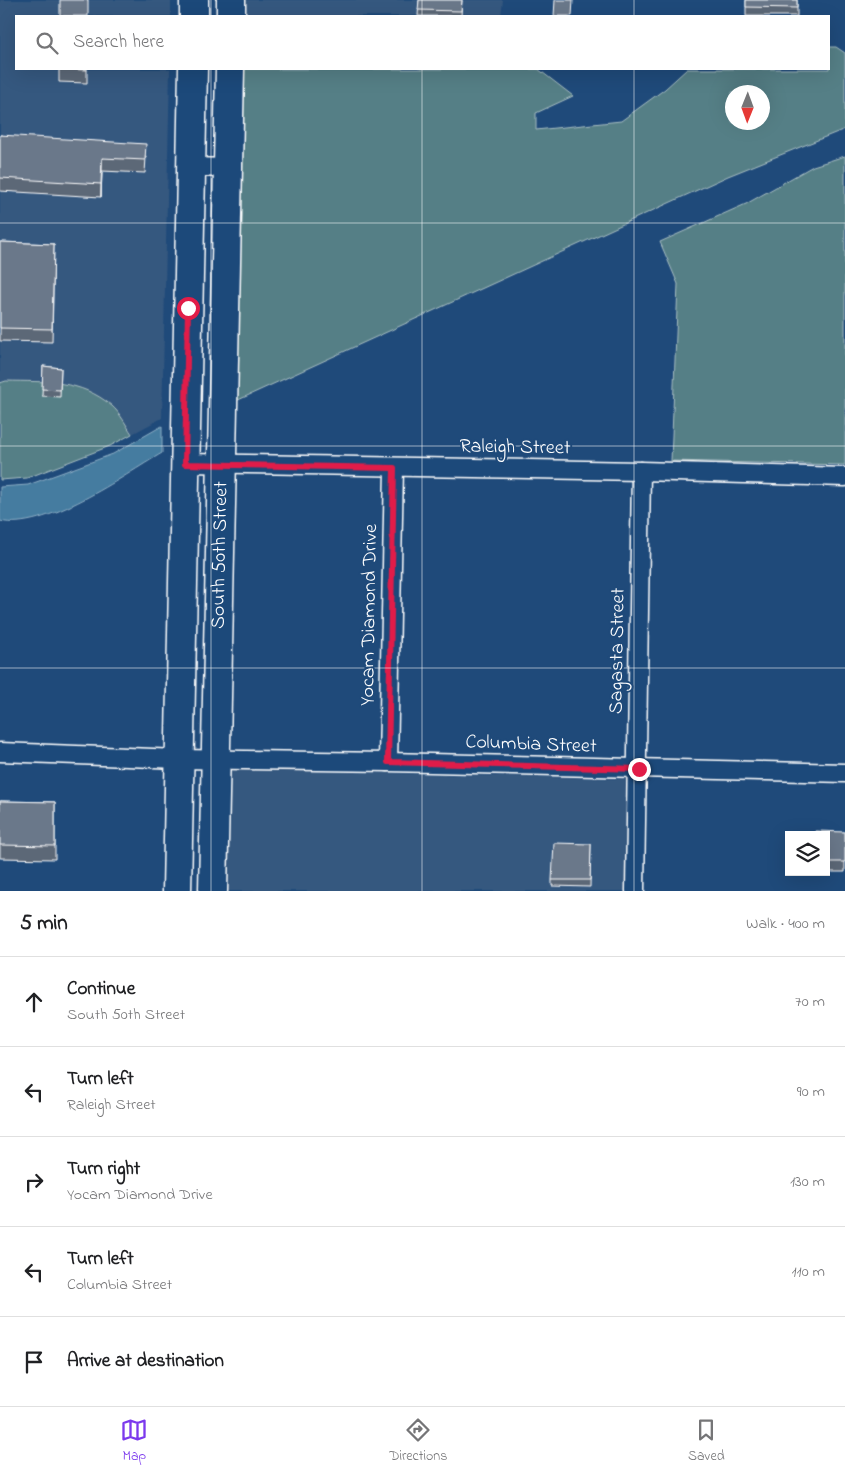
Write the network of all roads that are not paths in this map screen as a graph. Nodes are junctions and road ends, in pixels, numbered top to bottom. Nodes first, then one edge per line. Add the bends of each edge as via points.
1 (194, 0) edge
2 (231, 0) edge
3 (194, 15) edge
4 (231, 15) edge
5 (193, 70) edge
6 (230, 70) edge
7 (191, 166) junction
8 (228, 168) junction
9 (185, 464) junction
10 (222, 464) junction
11 (394, 468) junction
12 (641, 471) junction
13 (845, 477) edge
14 (0, 752) edge
15 (179, 759) junction
16 (216, 760) junction
17 (388, 762) junction
18 (639, 769) junction
19 (845, 774) edge
20 (177, 891) edge
21 (213, 891) edge
22 (635, 891) edge

1 - 3 main road
2 - 4 main road
5 - 7 main road, South 50th Street
6 - 8 main road, South 50th Street
7 - 8 street
7 - 9 main road, South 50th Street
8 - 10 main road, South 50th Street
9 - 10 street, Raleigh Street
9 - 15 main road, South 50th Street
10 - 11 street, Raleigh Street
10 - 16 main road, South 50th Street
11 - 12 street, Raleigh Street
11 - 17 street, Yocam Diamond Drive
12 - 13 street, Raleigh Street
12 - 18 street, Sagasta Street
14 - 15 street, Columbia Street
15 - 16 street, Columbia Street
15 - 20 main road, South 50th Street
16 - 17 street, Columbia Street
16 - 21 main road, South 50th Street
17 - 18 street, Columbia Street
18 - 19 street, Columbia Street
18 - 22 street, Sagasta Street

